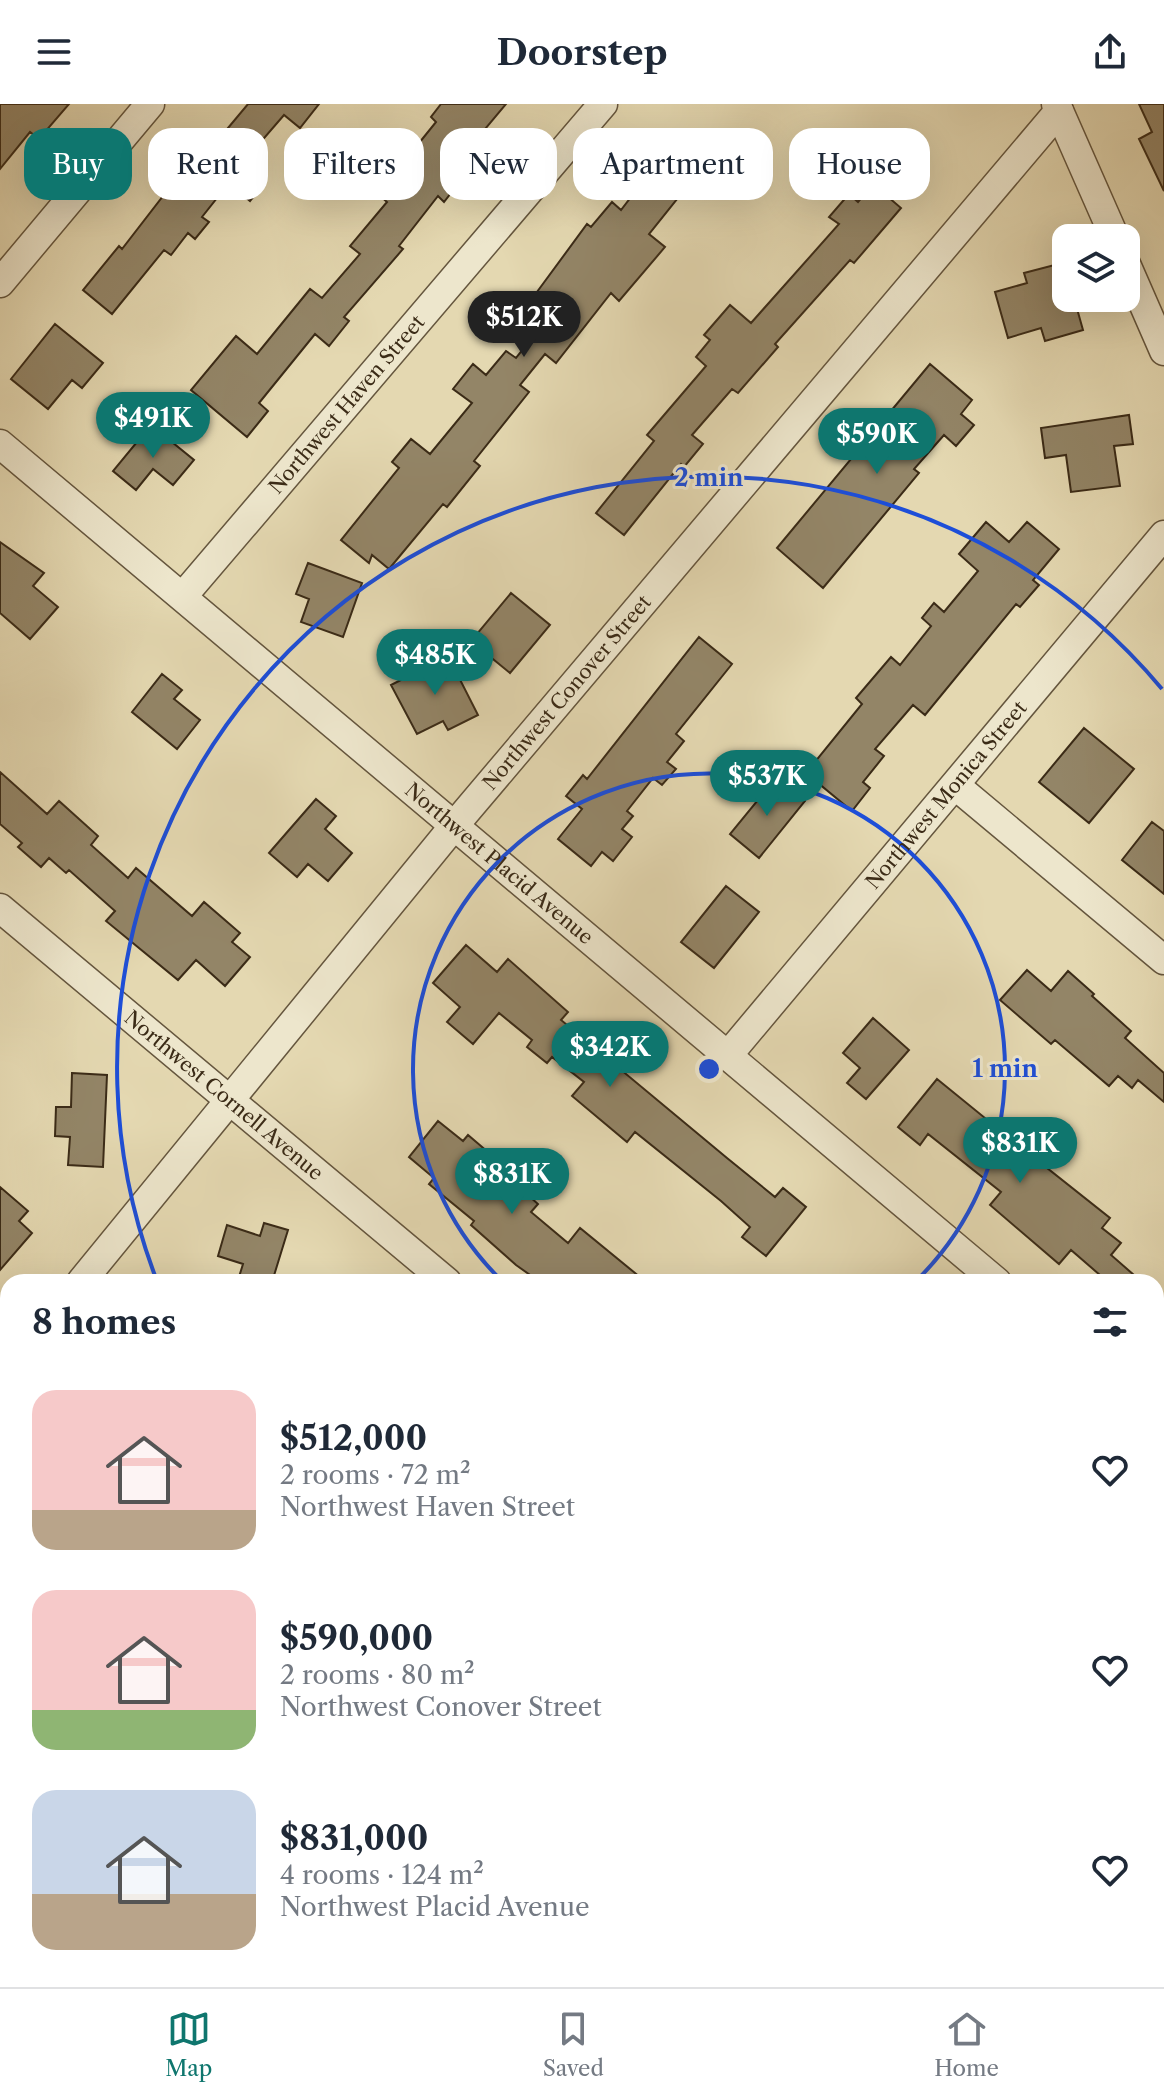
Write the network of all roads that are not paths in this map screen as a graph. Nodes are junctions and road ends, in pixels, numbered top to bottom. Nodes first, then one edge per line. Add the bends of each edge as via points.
1 (150, 104) edge
2 (603, 104) edge
3 (1058, 107) edge
4 (1109, 224) edge
5 (0, 283) edge
6 (1140, 296) edge
7 (1164, 351) edge
8 (0, 444) edge
9 (1164, 535) edge
10 (183, 596) junction
11 (956, 786) junction
12 (453, 827) junction
13 (0, 908) edge
14 (1164, 960) edge
15 (729, 1054) junction
16 (230, 1100) junction
17 (88, 1274) edge
18 (437, 1274) edge
19 (988, 1274) edge

1 - 5 street
2 - 10 street, Northwest Haven Street
3 - 4 street
3 - 12 street, Northwest Conover Street
6 - 7 street
8 - 10 street, Northwest Placid Avenue
9 - 11 street, Northwest Monica Street
10 - 12 street, Northwest Placid Avenue
11 - 14 street
11 - 15 street, Northwest Monica Street
12 - 15 street, Northwest Placid Avenue
12 - 16 street, Northwest Conover Street
13 - 16 street, Northwest Cornell Avenue
15 - 19 street, Northwest Placid Avenue
16 - 17 street, Northwest Conover Street
16 - 18 street, Northwest Cornell Avenue

